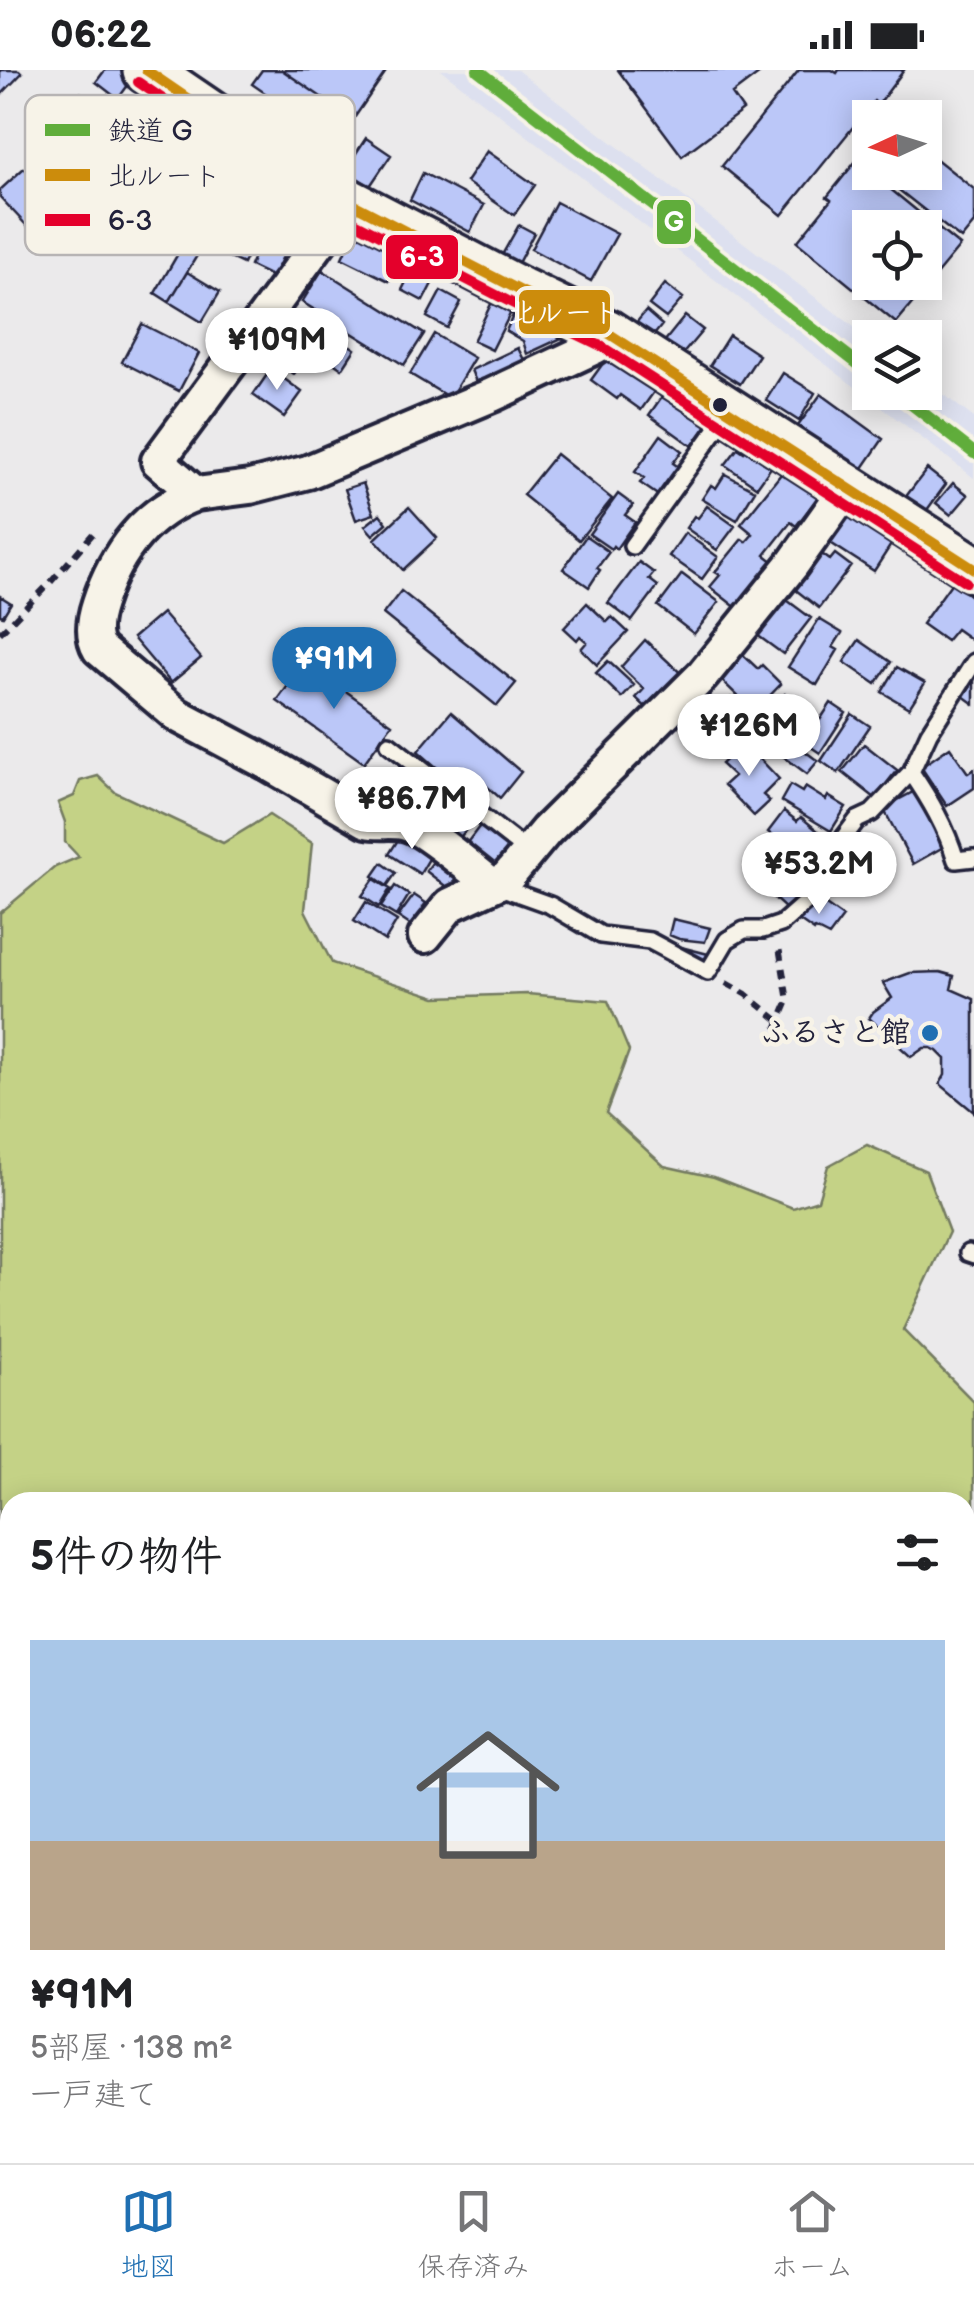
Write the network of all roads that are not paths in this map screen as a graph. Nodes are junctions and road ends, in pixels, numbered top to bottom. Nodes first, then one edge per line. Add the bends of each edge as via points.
1 (146, 70) edge
2 (182, 95) edge
3 (355, 205) edge
4 (311, 255) edge
5 (608, 333) junction
6 (730, 411) junction
7 (847, 488) junction
8 (196, 494) junction
9 (632, 546) dead end
10 (974, 568) edge
11 (974, 662) edge
12 (390, 744) dead end
13 (911, 772) junction
14 (528, 852) junction
15 (974, 858) edge
16 (492, 885) junction
17 (425, 936) dead end

1 - 2 main road
3 - 5 main road
4 - 8 street via 158,461
5 - 6 main road
5 - 8 street via 595,347 492,395 308,472
6 - 7 main road
6 - 9 lane
7 - 10 main road
7 - 14 street via 702,675
8 - 16 street via 150,522 108,574 97,610 99,649 177,715 367,821 411,824
11 - 13 lane
12 - 14 lane
13 - 15 lane via 956,860
13 - 16 lane via 872,814 857,820 816,893 781,924 728,940 708,972 650,942 601,935 550,905
14 - 16 street via 506,880
16 - 17 street via 450,904

